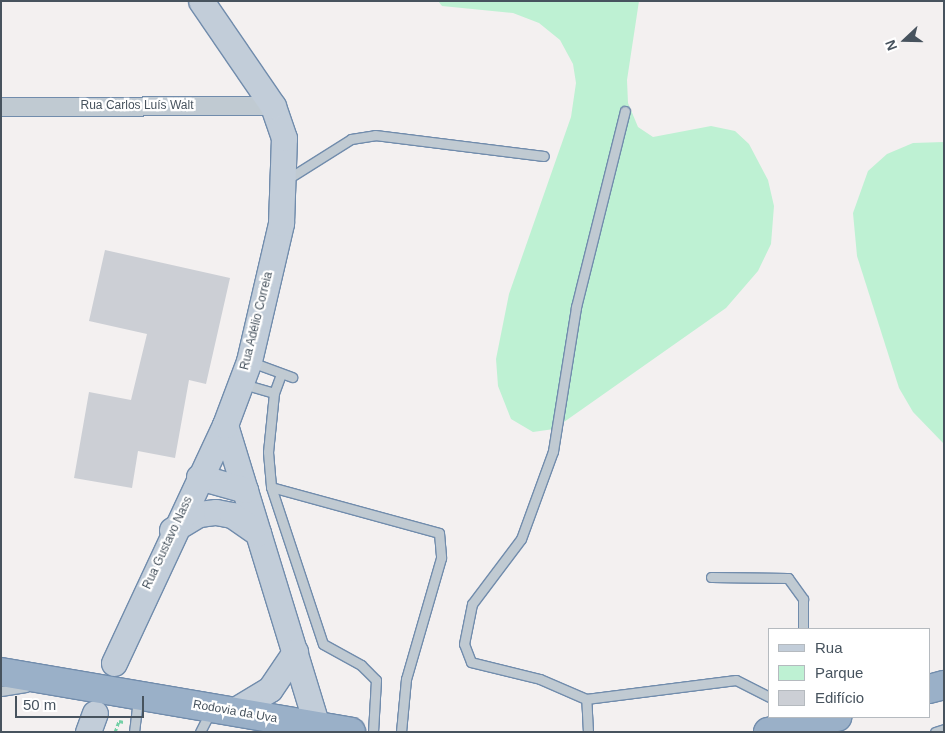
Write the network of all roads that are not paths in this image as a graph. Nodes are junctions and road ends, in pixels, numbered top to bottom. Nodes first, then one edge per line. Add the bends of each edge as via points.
1 (201, 1) edge
2 (273, 106) junction
3 (1, 107) edge
4 (626, 111) dead end
5 (544, 156) dead end
6 (282, 183) junction
7 (245, 372) junction
8 (281, 374) junction
9 (292, 377) dead end
10 (274, 393) junction
11 (225, 425) junction
12 (199, 477) junction
13 (271, 486) junction
14 (245, 490) junction
15 (232, 515) junction
16 (172, 530) junction
17 (258, 533) junction
18 (711, 577) dead end
19 (803, 628) edge
20 (295, 652) junction
21 (114, 663) dead end
22 (1, 672) edge
23 (60, 682) junction
24 (944, 685) edge
25 (930, 690) edge
26 (1, 691) edge
27 (138, 694) junction
28 (768, 696) edge
29 (586, 699) junction
30 (222, 710) junction
31 (821, 718) edge
32 (317, 725) junction
33 (944, 728) edge
34 (134, 732) edge
35 (200, 732) edge
36 (351, 732) edge
37 (373, 732) edge
38 (401, 732) edge
39 (588, 732) edge
40 (768, 732) edge
41 (935, 732) edge

1 - 2 main road, Rua Adélio Correia
2 - 3 street, Rua Carlos Luís Walt
2 - 6 main road, Rua Adélio Correia via 284,138
4 - 29 lane via 576,307 552,451 521,539 472,604 464,644 472,662 540,679
5 - 6 lane via 375,134 351,139
6 - 7 main road, Rua Adélio Correia via 281,223
7 - 8 lane
7 - 10 lane
7 - 11 main road, Rua Adélio Correia
8 - 9 lane
8 - 10 lane
10 - 13 lane via 268,452
11 - 12 main road, Rua Gustavo Nass
11 - 14 main road
12 - 14 main road
12 - 15 main road
12 - 16 main road, Rua Gustavo Nass
13 - 37 lane via 327,650 361,666 376,680
13 - 38 lane via 434,530 442,539 406,680
14 - 17 main road
15 - 16 main road via 200,514
15 - 17 main road
16 - 21 main road, Rua Gustavo Nass
17 - 20 main road
18 - 19 lane via 788,578 803,599
20 - 30 main road via 270,689
20 - 32 main road
22 - 23 highway, Rodovia da Uva
23 - 26 lane
23 - 27 highway, Rodovia da Uva
24 - 25 highway
27 - 30 highway, Rodovia da Uva
27 - 34 lane
28 - 29 lane via 736,680
29 - 39 lane
30 - 32 highway, Rodovia da Uva
30 - 35 lane
31 - 40 highway
32 - 36 highway, Rodovia da Uva
33 - 41 lane

